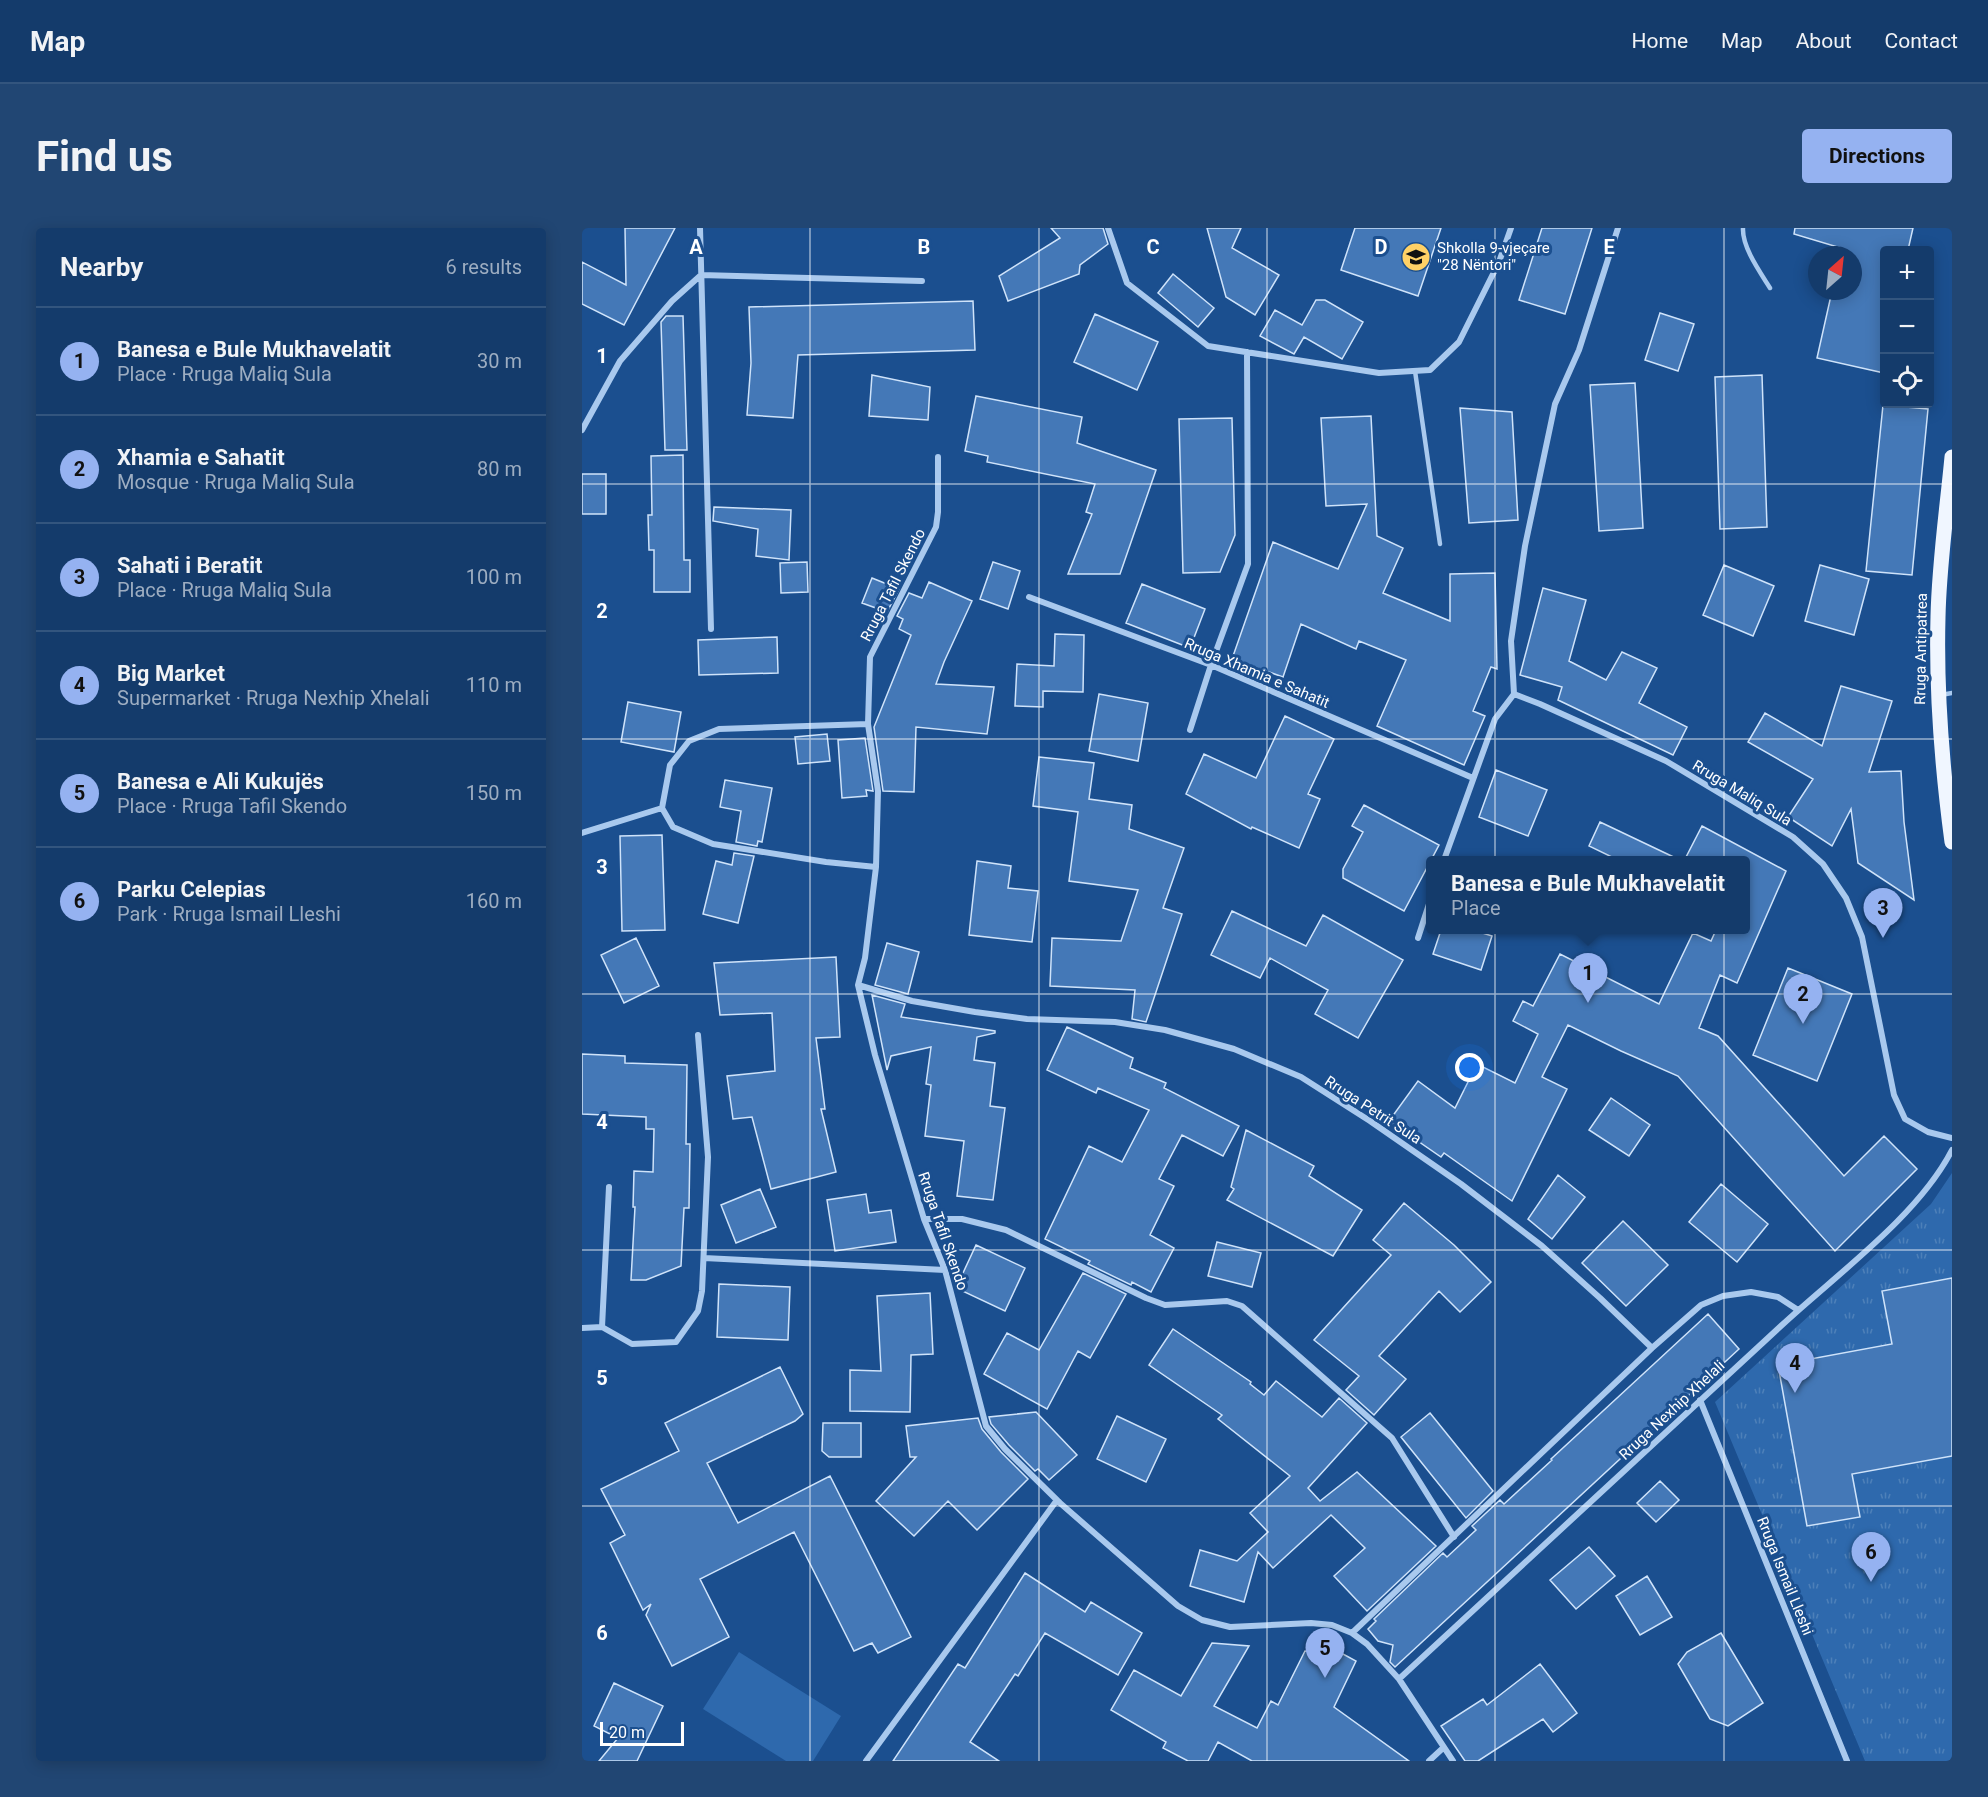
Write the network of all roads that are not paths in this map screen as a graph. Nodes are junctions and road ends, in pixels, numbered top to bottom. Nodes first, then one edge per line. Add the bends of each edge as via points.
1 (700, 228) edge
2 (1108, 228) edge
3 (1511, 228) edge
4 (1618, 228) edge
5 (1743, 228) edge
6 (701, 274) junction
7 (922, 280) dead end
8 (1770, 288) dead end
9 (1247, 352) junction
10 (1415, 371) junction
11 (582, 430) edge
12 (938, 457) dead end
13 (1952, 457) edge
14 (1440, 544) dead end
15 (1029, 597) dead end
16 (711, 629) dead end
17 (1211, 665) junction
18 (1514, 694) junction
19 (1945, 694) edge
20 (868, 724) junction
21 (1190, 730) dead end
22 (1473, 777) junction
23 (662, 808) junction
24 (582, 833) edge
25 (1952, 842) edge
26 (1446, 856) edge
27 (876, 867) junction
28 (1426, 915) edge
29 (1418, 938) dead end
30 (858, 985) junction
31 (698, 1035) dead end
32 (1952, 1138) edge
33 (1952, 1150) edge
34 (609, 1187) dead end
35 (924, 1219) junction
36 (704, 1258) junction
37 (945, 1270) junction
38 (1798, 1310) junction
39 (602, 1327) junction
40 (582, 1328) edge
41 (1652, 1348) junction
42 (1700, 1400) junction
43 (1057, 1500) junction
44 (1454, 1536) junction
45 (1352, 1633) junction
46 (1399, 1679) junction
47 (1443, 1748) junction
48 (866, 1761) edge
49 (1429, 1761) edge
50 (1453, 1761) edge
51 (1847, 1761) edge

1 - 6 street
2 - 9 street via 1127,283 1208,346
3 - 10 street via 1499,262 1459,342 1431,370
4 - 18 street via 1579,350 1555,404 1510,641
5 - 8 lane via 1753,260
6 - 7 street
6 - 11 street via 672,301 620,362
6 - 16 street
9 - 10 street via 1379,373
9 - 17 street via 1248,564
10 - 14 lane
12 - 20 street, Rruga Tafil Skendo via 936,527 870,657
13 - 19 main road, Rruga Antipatrea via 1938,614
15 - 17 street, Rruga Xhamia e Sahatit
17 - 21 street
17 - 22 street, Rruga Xhamia e Sahatit
18 - 22 street via 1496,719
18 - 32 street, Rruga Maliq Sula via 1666,761 1793,837 1823,864 1846,898 1862,937 1894,1095 1905,1119 1928,1132
19 - 25 main road, Rruga Antipatrea
20 - 23 street via 719,729 688,741 670,765
20 - 27 street, Rruga Tafil Skendo via 878,790
22 - 26 street
23 - 24 street
23 - 27 street via 673,828 713,844
27 - 30 street, Rruga Tafil Skendo
28 - 29 street
30 - 35 street, Rruga Tafil Skendo
30 - 41 street, Rruga Petrit Sula via 912,1001 975,1012 1028,1019 1115,1022 1166,1030 1234,1049 1301,1077 1452,1178 1533,1239
31 - 36 street via 708,1157
33 - 38 street, Rruga Nexhip Xhelali via 1922,1194 1890,1228
34 - 39 street
35 - 37 street, Rruga Tafil Skendo
35 - 44 street via 962,1219 1006,1230 1165,1305 1227,1301 1242,1306 1392,1438
36 - 37 street
36 - 39 street via 698,1311 676,1342 632,1344
37 - 43 street, Rruga Tafil Skendo via 986,1426
38 - 41 street via 1778,1297 1751,1292 1723,1296 1701,1305
38 - 42 street, Rruga Nexhip Xhelali
39 - 40 street
41 - 44 street
42 - 46 street, Rruga Nexhip Xhelali
42 - 51 street, Rruga Ismail Lleshi
43 - 45 street, Rruga Tafil Skendo via 1178,1606 1202,1620 1230,1627 1311,1623 1332,1625
43 - 48 street
44 - 45 street
45 - 46 street, Rruga Tafil Skendo
46 - 47 street, Rruga Tafil Skendo
47 - 49 street
47 - 50 street, Rruga Tafil Skendo

